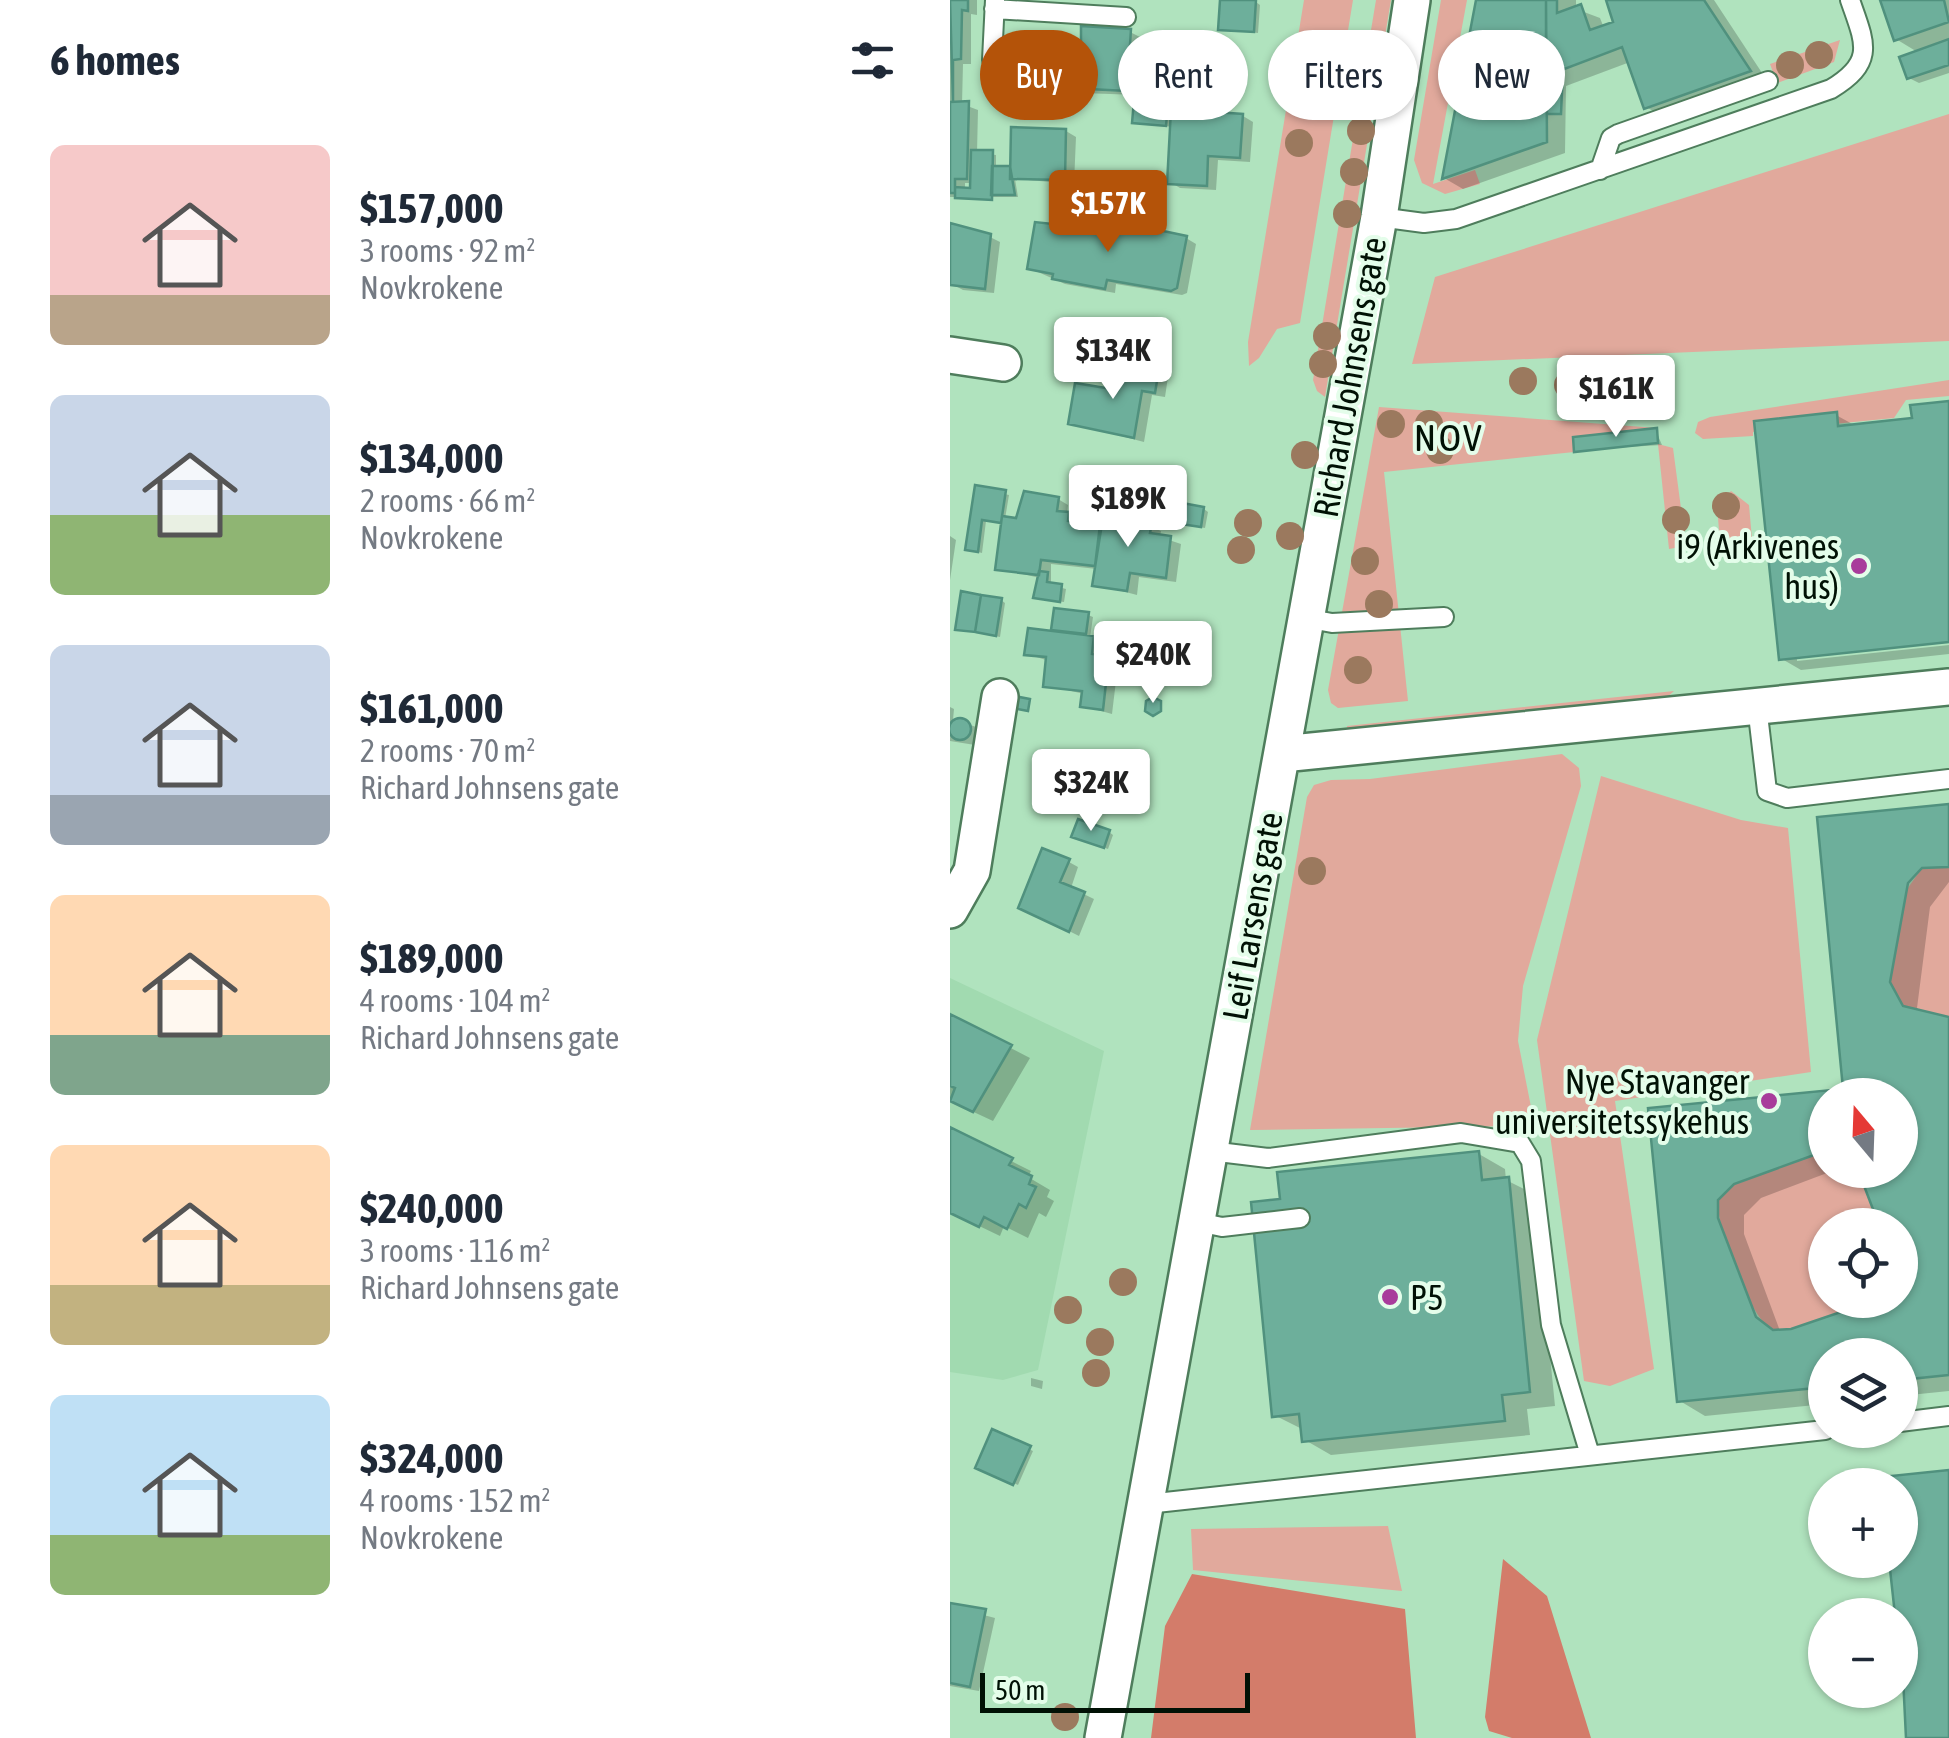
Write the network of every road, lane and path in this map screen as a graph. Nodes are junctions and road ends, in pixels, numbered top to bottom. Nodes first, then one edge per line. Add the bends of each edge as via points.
1 (1412, 0) edge
2 (1850, 0) edge
3 (994, 5) edge
4 (1126, 17) dead end
5 (993, 30) edge
6 (1768, 80) dead end
7 (1600, 170) junction
8 (1378, 217) junction
9 (950, 355) edge
10 (1003, 362) dead end
11 (1444, 617) dead end
12 (1305, 618) junction
13 (1949, 687) edge
14 (1000, 698) dead end
15 (1757, 706) junction
16 (1282, 754) junction
17 (1949, 779) edge
18 (950, 910) edge
19 (1210, 1150) junction
20 (1300, 1218) dead end
21 (1198, 1222) junction
22 (1949, 1416) edge
23 (1918, 1420) edge
24 (1808, 1432) edge
25 (1590, 1455) junction
26 (1147, 1504) junction
27 (1103, 1738) edge

1 - 8 street, Richard Johnsens gate
2 - 7 lane via 1864,53 1859,68 1838,84
3 - 4 lane
3 - 5 lane
6 - 7 lane via 1618,134
7 - 8 lane via 1444,221
8 - 12 street, Richard Johnsens gate
9 - 10 street
11 - 12 lane via 1332,623
12 - 16 street, Richard Johnsens gate
13 - 15 street
14 - 18 street via 972,872
15 - 16 street
15 - 17 lane via 1767,791 1787,798
16 - 19 street, Leif Larsens gate
19 - 21 street, Leif Larsens gate
19 - 25 lane via 1268,1158 1461,1133 1520,1143 1531,1161 1551,1325
20 - 21 lane via 1222,1228
21 - 26 street, Leif Larsens gate
22 - 23 lane
24 - 25 lane
25 - 26 lane
26 - 27 street, Leif Larsens gate

